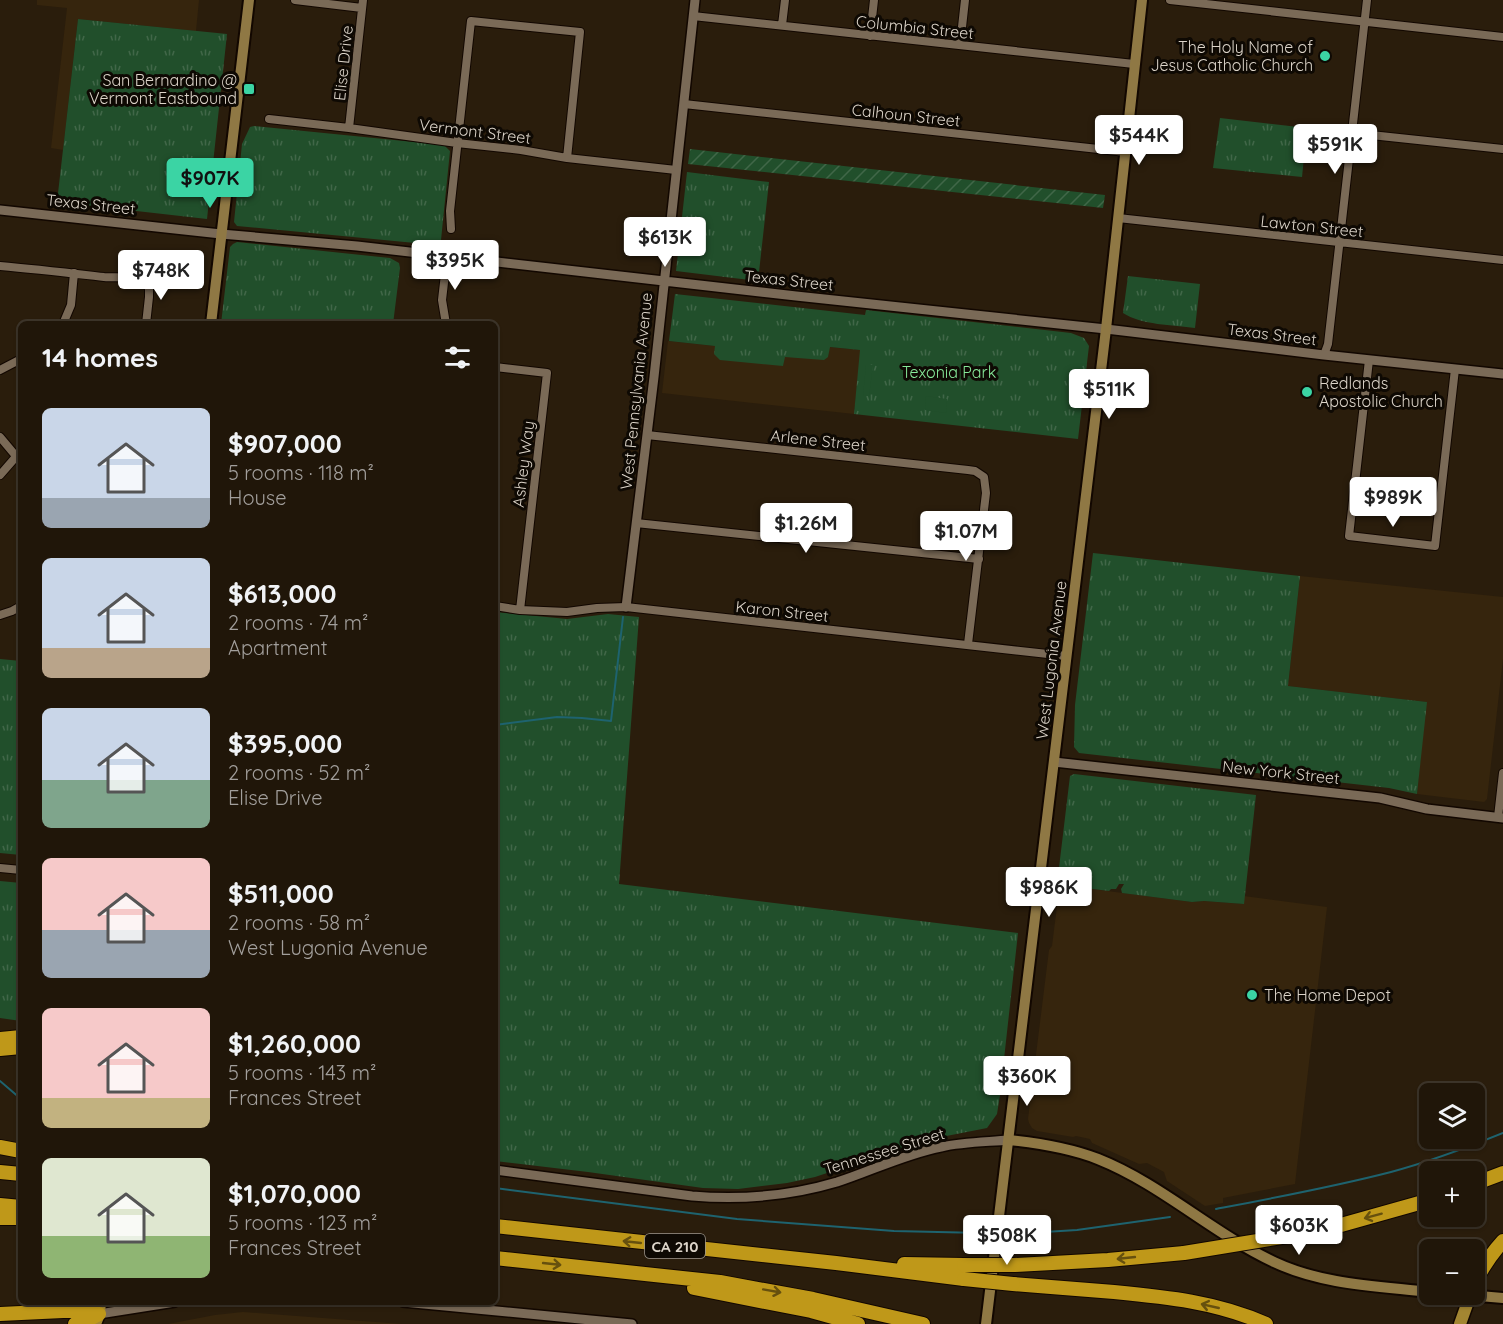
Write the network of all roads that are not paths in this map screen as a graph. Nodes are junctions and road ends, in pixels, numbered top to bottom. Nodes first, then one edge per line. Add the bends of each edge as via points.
1 (249, 0) edge
2 (295, 0) edge
3 (695, 0) edge
4 (785, 0) edge
5 (874, 0) edge
6 (965, 0) edge
7 (1142, 0) edge
8 (1170, 0) edge
9 (1366, 0) edge
10 (363, 4) edge
11 (693, 16) junction
12 (1364, 22) junction
13 (782, 25) junction
14 (870, 36) junction
15 (1503, 37) edge
16 (960, 45) junction
17 (1134, 64) junction
18 (684, 104) junction
19 (269, 119) dead end
20 (349, 128) junction
21 (1352, 133) junction
22 (457, 143) junction
23 (1503, 149) edge
24 (1126, 152) junction
25 (567, 158) junction
26 (676, 170) junction
27 (0, 210) edge
28 (1118, 218) junction
29 (451, 229) dead end
30 (221, 234) junction
31 (1340, 243) junction
32 (447, 257) junction
33 (1503, 260) edge
34 (0, 266) edge
35 (74, 273) junction
36 (663, 281) junction
37 (64, 321) edge
38 (146, 321) edge
39 (211, 321) edge
40 (446, 321) edge
41 (1106, 329) junction
42 (1324, 355) junction
43 (1369, 360) junction
44 (18, 361) edge
45 (498, 367) edge
46 (1455, 369) junction
47 (0, 370) edge
48 (1503, 374) edge
49 (647, 435) junction
50 (0, 437) edge
51 (18, 456) edge
52 (18, 458) edge
53 (0, 475) edge
54 (636, 523) junction
55 (979, 560) junction
56 (498, 606) edge
57 (626, 607) junction
58 (18, 608) edge
59 (520, 609) junction
60 (0, 615) edge
61 (969, 644) junction
62 (1066, 656) junction
63 (1054, 762) junction
64 (1503, 773) edge
65 (1501, 818) edge
66 (0, 868) edge
67 (18, 870) edge
68 (18, 1037) edge
69 (0, 1039) edge
70 (18, 1047) edge
71 (0, 1049) edge
72 (1009, 1140) junction
73 (0, 1147) edge
74 (18, 1150) edge
75 (498, 1170) edge
76 (0, 1172) edge
77 (1503, 1173) edge
78 (18, 1174) edge
79 (1485, 1180) edge
80 (1419, 1203) edge
81 (0, 1205) edge
82 (18, 1207) edge
83 (0, 1218) edge
84 (18, 1218) edge
85 (498, 1226) edge
86 (1503, 1241) edge
87 (498, 1258) edge
88 (836, 1263) junction
89 (1485, 1263) edge
90 (610, 1270) junction
91 (1419, 1291) edge
92 (1485, 1295) edge
93 (1503, 1298) edge
94 (160, 1305) edge
95 (434, 1305) edge
96 (1465, 1305) edge
97 (0, 1314) edge
98 (99, 1316) edge
99 (75, 1324) edge
100 (632, 1324) edge
101 (858, 1324) edge
102 (923, 1324) edge
103 (986, 1324) edge
104 (1266, 1324) edge
105 (1460, 1324) edge

1 - 30 main road
2 - 10 street
3 - 11 street, West Pennsylvania Avenue
4 - 13 street
5 - 14 street
6 - 16 street
7 - 17 main road, West Lugonia Avenue
8 - 12 street
9 - 12 street
10 - 20 street, Elise Drive
11 - 13 street, Columbia Street
11 - 18 street, West Pennsylvania Avenue
12 - 15 street
12 - 21 street
13 - 14 street, Columbia Street
14 - 16 street, Columbia Street
16 - 17 street, Columbia Street
17 - 24 main road, West Lugonia Avenue
18 - 24 street, Calhoun Street
18 - 26 street, West Pennsylvania Avenue
19 - 20 street, Vermont Street
20 - 22 street, Vermont Street
21 - 23 street
21 - 31 street
22 - 25 street, Vermont Street
22 - 25 street via 471,21 580,32
22 - 29 street
24 - 28 main road, West Lugonia Avenue
25 - 26 street, Vermont Street
26 - 36 street, West Pennsylvania Avenue
27 - 30 street, Texas Street
28 - 31 street, Lawton Street
28 - 41 main road, West Lugonia Avenue
30 - 32 street, Texas Street
30 - 39 main road
31 - 33 street, Lawton Street
31 - 42 street
32 - 36 street, Texas Street
32 - 40 street via 442,300
34 - 35 street
35 - 37 street via 71,306
35 - 38 street via 146,282
36 - 41 street, Texas Street
36 - 49 street, West Pennsylvania Avenue
41 - 42 street, Texas Street
41 - 62 main road, West Lugonia Avenue
42 - 43 street, Texas Street
43 - 46 street, Texas Street
43 - 46 street via 1348,536 1435,546
44 - 47 street
45 - 59 street, Ashley Way via 547,373
46 - 48 street, Texas Street
49 - 54 street, West Pennsylvania Avenue
49 - 55 street, Arlene Street via 975,471 984,477 986,493
50 - 51 street
52 - 53 street
54 - 55 street
54 - 57 street, West Pennsylvania Avenue
55 - 61 street
56 - 59 street, Karon Street
57 - 59 street, Karon Street via 567,612
57 - 61 street, Karon Street
58 - 60 street
61 - 62 street, Karon Street
62 - 63 main road, West Lugonia Avenue
63 - 65 street, New York Street via 1380,798 1427,809
63 - 72 main road, West Lugonia Avenue
64 - 65 street
66 - 67 street
68 - 69 highway
70 - 71 highway
72 - 75 street, Tennessee Street via 923,1151 802,1190 723,1199
72 - 91 main road, Tennessee Street via 1096,1158 1145,1183 1228,1237 1292,1269 1340,1282
72 - 103 main road, West Lugonia Avenue
73 - 74 highway
76 - 78 highway
77 - 79 highway
80 -> 88 highway, bridge via 1294,1235 1184,1253 1014,1265
81 - 82 highway
83 - 84 highway
88 -> 85 highway, CA 210
86 - 89 highway
87 -> 90 highway
104 -> 88 highway, bridge via 1182,1299
90 - 101 highway
90 -> 102 highway via 720,1282
92 - 93 main road
94 - 98 street
95 - 100 street
96 - 105 main road
97 - 98 highway via 84,1310
98 - 99 highway

